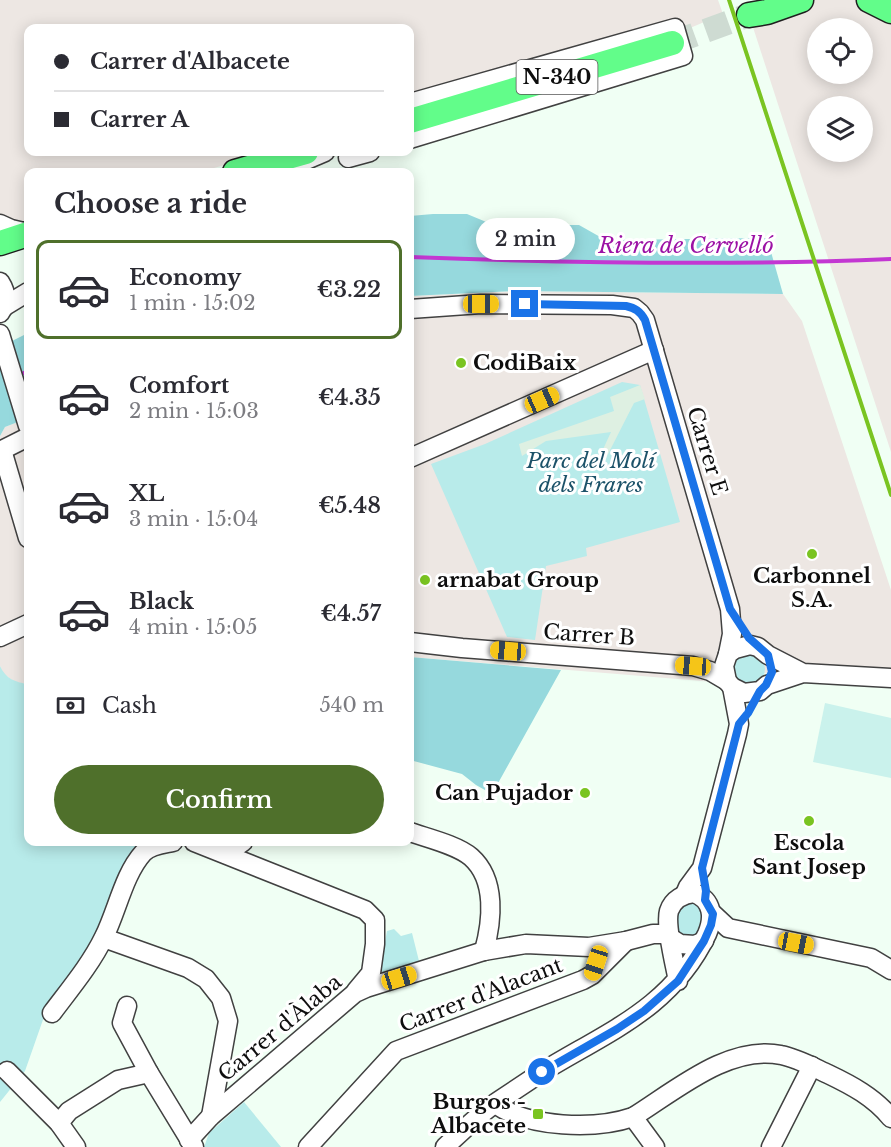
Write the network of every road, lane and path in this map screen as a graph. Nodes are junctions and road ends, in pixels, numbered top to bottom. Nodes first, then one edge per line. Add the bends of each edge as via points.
1 (773, 0) edge
2 (802, 0) edge
3 (869, 0) edge
4 (891, 11) edge
5 (672, 44) tunnel mouth
6 (414, 101) edge
7 (414, 120) edge
8 (414, 138) edge
9 (292, 156) edge
10 (316, 156) edge
11 (357, 156) edge
12 (348, 159) dead end
13 (249, 168) edge
14 (288, 168) edge
15 (0, 224) edge
16 (24, 233) edge
17 (24, 235) edge
18 (0, 243) edge
19 (0, 282) edge
20 (24, 295) edge
21 (2, 309) edge
22 (414, 309) edge
23 (0, 334) edge
24 (654, 350) junction
25 (24, 412) edge
26 (24, 439) edge
27 (1, 450) edge
28 (414, 456) edge
29 (24, 525) edge
30 (730, 609) junction
31 (24, 626) edge
32 (0, 637) edge
33 (414, 642) edge
34 (763, 651) junction
35 (728, 654) junction
36 (693, 666) junction
37 (803, 673) junction
38 (891, 678) edge
39 (729, 684) junction
40 (763, 688) junction
41 (739, 724) junction
42 (414, 833) edge
43 (156, 846) edge
44 (205, 846) edge
45 (237, 846) edge
46 (226, 854) junction
47 (702, 868) junction
48 (685, 894) junction
49 (709, 907) junction
50 (669, 911) junction
51 (728, 928) junction
52 (104, 938) junction
53 (705, 938) junction
54 (626, 941) junction
55 (665, 941) junction
56 (589, 947) junction
57 (484, 951) junction
58 (871, 958) junction
59 (891, 958) edge
60 (891, 970) edge
61 (592, 975) junction
62 (375, 978) junction
63 (678, 981) junction
64 (127, 1006) dead end
65 (52, 1013) dead end
66 (812, 1066) junction
67 (7, 1071) dead end
68 (149, 1073) junction
69 (495, 1104) junction
70 (212, 1116) junction
71 (633, 1117) junction
72 (891, 1118) edge
73 (59, 1123) junction
74 (192, 1143) edge
75 (76, 1147) edge
76 (308, 1147) edge
77 (445, 1147) edge
78 (655, 1147) edge
79 (771, 1147) edge

1 - 2 main road via 749,15
3 - 4 main road
5 - 7 main road, N-340
6 - 8 street via 675,28 684,56
9 - 13 main road
10 - 14 street
11 - 12 street
15 - 16 street
17 - 18 main road
19 - 21 street via 6,297
20 - 21 street
22 - 24 street, Carrer E via 481,304 634,308 645,320
23 - 25 street
24 - 28 street
24 - 30 street, Carrer E
26 - 27 street
27 - 29 street
30 - 34 street, Carrer E via 744,632
30 - 35 street, Carrer E via 732,634
31 - 32 street
33 - 36 street, Carrer B
34 - 35 street via 743,646
34 - 37 street
34 - 40 street via 772,672
35 - 36 street, Carrer B
35 - 39 street via 724,666
36 - 39 street, Carrer B via 710,671
37 - 38 street
37 - 40 street
39 - 40 street via 744,693
39 - 41 street
40 - 41 street
41 - 47 street
42 - 57 street via 471,857 483,874 491,916
43 - 52 street via 143,852 135,864
44 - 46 street
45 - 46 street
46 - 62 street via 365,910 375,920
47 - 48 street
47 - 49 street
48 - 49 street via 694,893
48 - 50 street
49 - 51 street
49 - 53 street via 711,925
50 - 54 street
50 - 55 street
51 - 53 street
51 - 58 street
52 - 65 street
52 - 70 street via 188,968 206,979 221,998 228,1021
53 - 55 street via 695,945
53 - 63 street
54 - 55 street
54 - 56 street, Carrer d'Àlaba via 600,951
54 - 61 street, Carrer d'Alacant
55 - 63 street
56 - 57 street, Carrer d'Àlaba via 526,944
56 - 61 street via 596,963
57 - 62 street, Carrer d'Àlaba
58 - 59 street
58 - 60 street
61 - 76 street, Carrer d'Alacant via 396,1051
62 - 70 street, Carrer d'Àlaba
63 - 69 street via 644,1011
64 - 68 street via 122,1023
66 - 71 street via 782,1055 739,1057 714,1066
66 - 72 street via 857,1088
66 - 79 street
67 - 73 street
68 - 73 street via 118,1080 69,1111
68 - 74 street
69 - 71 street via 520,1116 559,1123 604,1124
69 - 77 street
70 - 74 street, Carrer d'Àlaba
71 - 78 street
73 - 75 street

